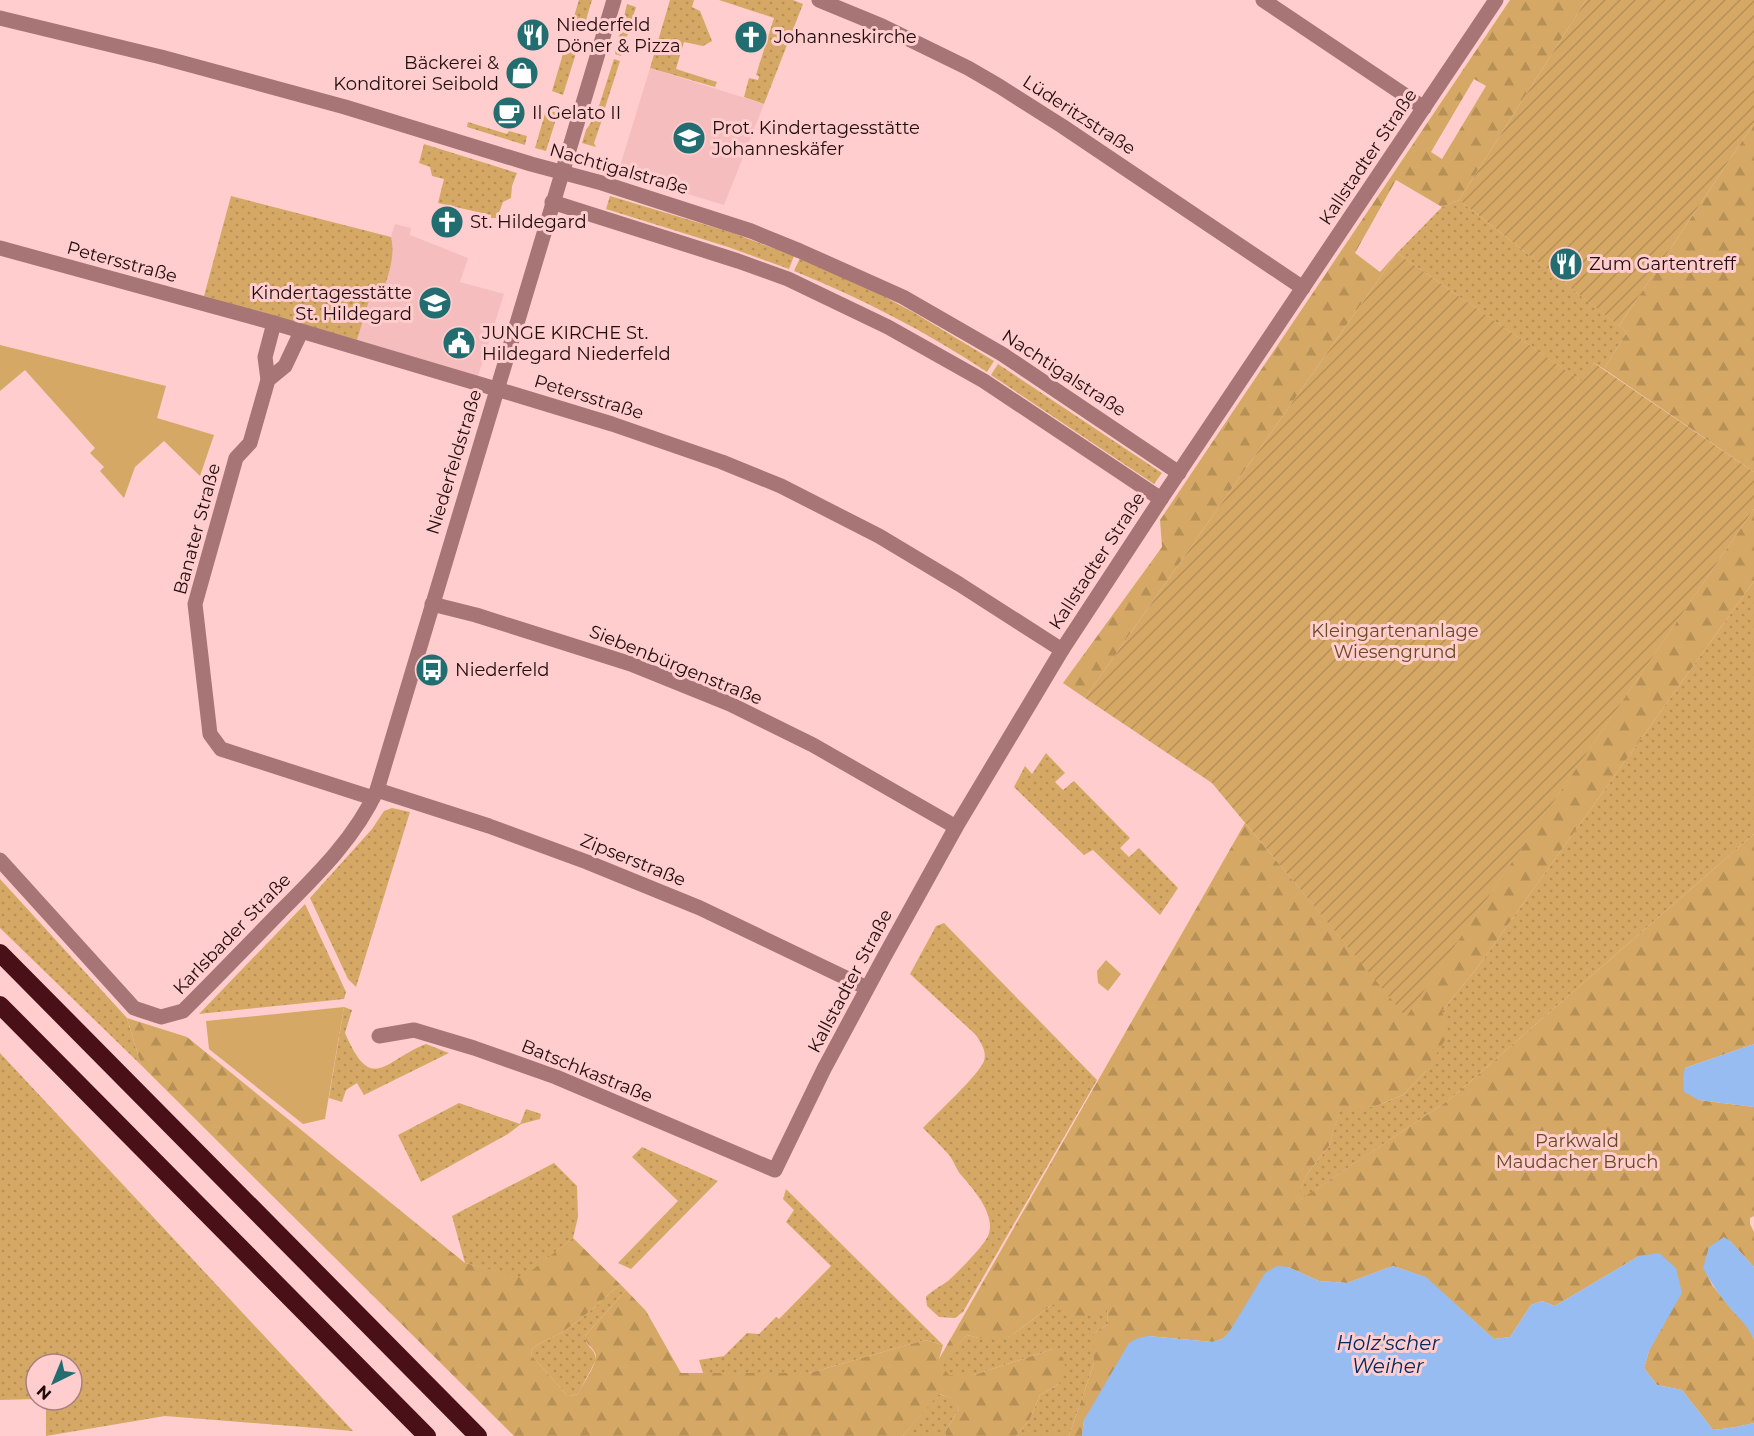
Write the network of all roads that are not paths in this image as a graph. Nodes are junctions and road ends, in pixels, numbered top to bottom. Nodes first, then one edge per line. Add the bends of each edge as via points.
1 (614, 0) edge
2 (819, 0) edge
3 (1263, 0) edge
4 (1496, 0) edge
5 (0, 18) edge
6 (1424, 108) junction
7 (562, 173) junction
8 (552, 202) junction
9 (0, 248) edge
10 (1303, 288) junction
11 (274, 323) junction
12 (301, 332) junction
13 (268, 380) junction
14 (496, 389) junction
15 (1179, 472) junction
16 (1161, 499) junction
17 (432, 604) junction
18 (1062, 650) junction
19 (375, 794) junction
20 (956, 827) junction
21 (0, 860) edge
22 (0, 953) edge
23 (867, 988) junction
24 (0, 1005) edge
25 (379, 1036) dead end
26 (775, 1170) joint
27 (427, 1436) edge
28 (478, 1436) edge

1 - 7 street, Niederfeldstraße
2 - 10 street, Lüderitzstraße via 882,26 999,86
3 - 6 street
4 - 6 street, Kallstadter Straße
5 - 7 street, Nachtigalstraße via 345,107
6 - 10 street, Kallstadter Straße
7 - 8 street, Niederfeldstraße
7 - 15 street, Nachtigalstraße via 751,231 903,297 1002,354
8 - 14 street, Niederfeldstraße
8 - 16 street via 788,279 888,327 984,381
9 - 11 street, Petersstraße
10 - 15 street, Kallstadter Straße
11 - 12 street, Petersstraße
11 - 13 street, Banater Straße via 265,357
12 - 13 street, Banater Straße via 285,366
12 - 14 street, Petersstraße
13 - 19 street, Banater Straße via 250,443 236,458 195,604 210,734 221,749
14 - 17 street, Niederfeldstraße
14 - 18 street, Petersstraße via 676,445 781,486 879,536
15 - 16 street, Kallstadter Straße
16 - 18 street, Kallstadter Straße
17 - 19 street, Niederfeldstraße
17 - 20 street, Siebenbürgenstraße via 621,661 730,704 813,745
18 - 20 street, Kallstadter Straße
19 - 21 street, Karlsbader Straße via 348,839 302,890 183,1011 161,1017 134,1008
19 - 23 street, Zipserstraße via 489,826 597,866 700,908
20 - 23 street, Kallstadter Straße
22 - 28 highway
23 - 26 street, Kallstadter Straße
24 - 27 highway
25 - 26 street, Batschkastraße via 414,1030 474,1048 556,1077

